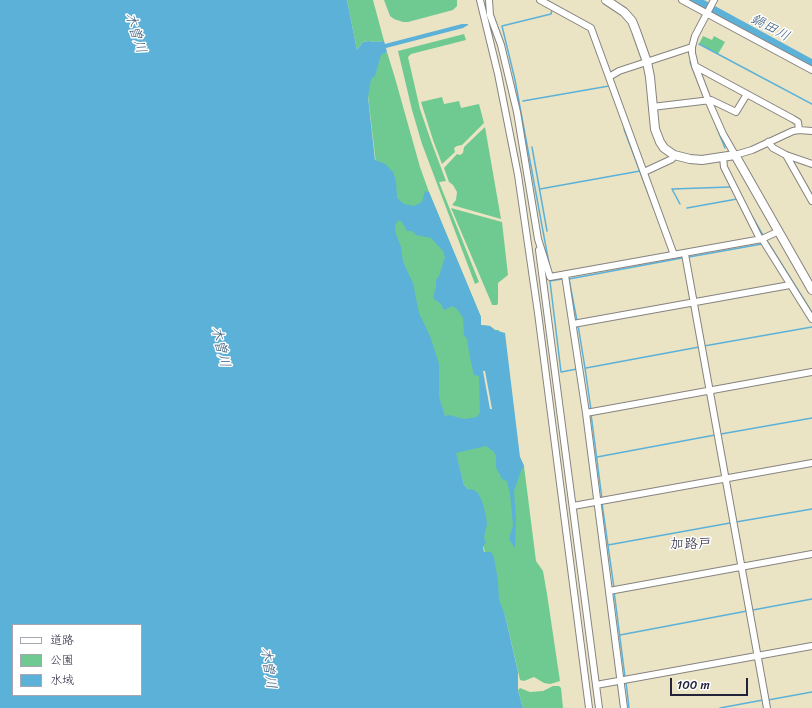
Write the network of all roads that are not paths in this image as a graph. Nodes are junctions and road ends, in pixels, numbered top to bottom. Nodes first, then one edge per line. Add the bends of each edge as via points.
1 (480, 0) edge
2 (489, 0) edge
3 (606, 0) edge
4 (682, 0) edge
5 (713, 1) edge
6 (546, 2) edge
7 (706, 13) junction
8 (692, 47) junction
9 (647, 62) junction
10 (695, 66) junction
11 (812, 70) edge
12 (609, 78) junction
13 (747, 94) junction
14 (708, 100) junction
15 (652, 107) junction
16 (799, 130) junction
17 (812, 131) edge
18 (768, 142) junction
19 (674, 155) junction
20 (786, 155) junction
21 (735, 156) junction
22 (723, 157) junction
23 (812, 164) edge
24 (644, 172) junction
25 (812, 201) edge
26 (779, 231) junction
27 (538, 239) junction
28 (761, 239) junction
29 (685, 254) junction
30 (674, 255) junction
31 (565, 275) junction
32 (790, 285) junction
33 (812, 290) edge
34 (693, 302) junction
35 (812, 319) edge
36 (573, 324) junction
37 (812, 372) edge
38 (710, 391) junction
39 (586, 413) junction
40 (812, 463) edge
41 (725, 479) junction
42 (598, 502) junction
43 (573, 506) junction
44 (812, 554) edge
45 (742, 567) junction
46 (609, 591) junction
47 (812, 646) edge
48 (757, 656) junction
49 (621, 681) junction
50 (596, 685) junction
51 (589, 708) edge
52 (599, 708) edge
53 (624, 708) edge
54 (767, 708) edge

1 - 51 street via 518,175
2 - 27 street via 490,15 501,46 517,112
3 - 9 main road via 628,15
4 - 7 street
5 - 7 street
6 - 12 street via 592,28
7 - 8 street
7 - 11 street
8 - 9 street
8 - 10 street
9 - 12 street via 618,70
9 - 15 main road
10 - 13 street
10 - 14 street
12 - 24 street
13 - 14 street via 736,112
13 - 16 street via 798,122
14 - 15 street
14 - 21 street
15 - 19 main road via 656,136 664,148
16 - 17 street
16 - 18 street
18 - 20 street
18 - 21 street
19 - 22 main road via 702,160
19 - 24 street via 672,159
20 - 23 street
20 - 25 street
21 - 22 main road
21 - 26 main road
22 - 28 street via 724,168
24 - 30 street
26 - 28 street
26 - 33 main road
27 - 31 street via 550,277
27 - 43 street
28 - 29 street
28 - 32 street
29 - 30 street
29 - 34 street
30 - 31 street
31 - 36 street
32 - 34 street
32 - 35 street
34 - 36 street
34 - 38 street
36 - 39 street
37 - 38 street
38 - 39 street
38 - 41 street
39 - 42 street
40 - 41 street
41 - 42 street
41 - 45 street
42 - 43 street
42 - 46 street
43 - 50 street
44 - 45 street
45 - 46 street
45 - 48 street
46 - 49 street
47 - 48 street
48 - 49 street
48 - 54 street
49 - 50 street
49 - 53 street
50 - 52 street

